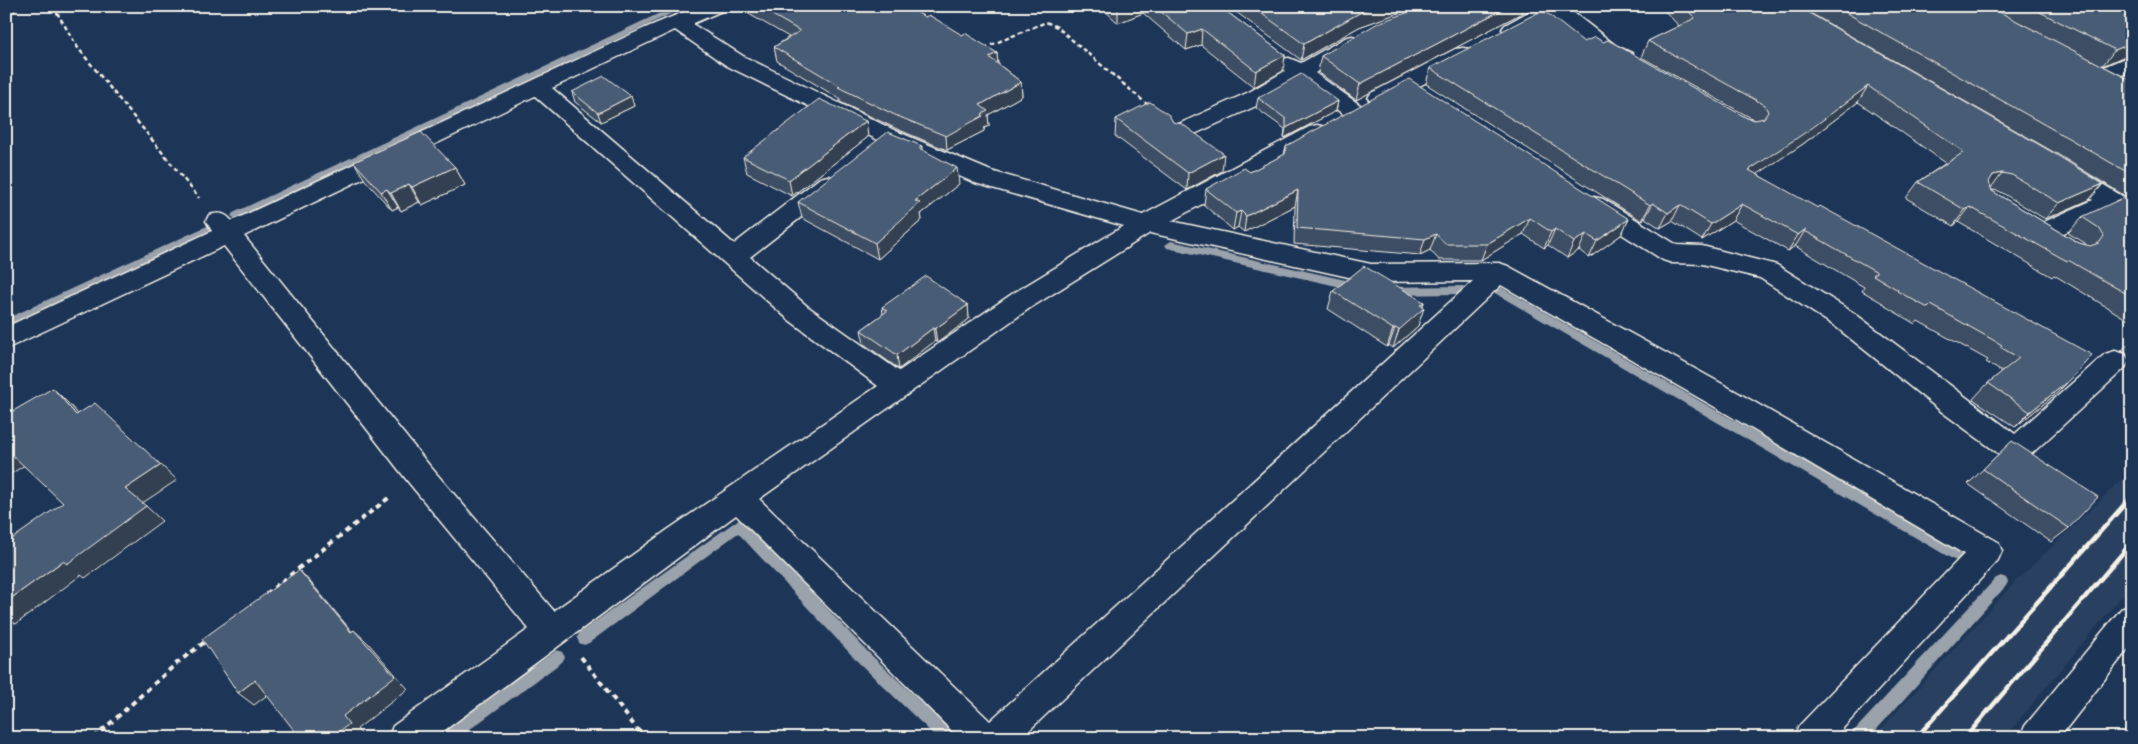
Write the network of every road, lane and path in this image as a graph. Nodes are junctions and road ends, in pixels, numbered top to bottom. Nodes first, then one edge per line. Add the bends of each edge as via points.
1 (52, 6) edge
2 (717, 6) edge
3 (1553, 7) edge
4 (683, 21) junction
5 (1367, 33) edge
6 (984, 48) edge
7 (1269, 50) edge
8 (2132, 61) edge
9 (1643, 68) edge
10 (1301, 73) junction
11 (1406, 84) junction
12 (536, 86) junction
13 (2124, 88) edge
14 (1431, 100) edge
15 (1354, 112) junction
16 (1180, 132) joint
17 (2048, 161) edge
18 (842, 173) edge
19 (1572, 190) edge
20 (2122, 207) edge
21 (1146, 224) junction
22 (222, 227) junction
23 (2068, 246) edge
24 (734, 257) junction
25 (1499, 272) junction
26 (6, 339) edge
27 (2116, 362) dead end
28 (899, 386) junction
29 (419, 474) junction
30 (738, 498) junction
31 (263, 596) edge
32 (2129, 629) edge
33 (554, 630) junction
34 (208, 639) edge
35 (94, 738) edge
36 (405, 738) edge
37 (644, 738) edge
38 (983, 738) edge
39 (996, 738) edge
40 (1811, 738) edge
41 (2037, 738) edge

1 - 22 path via 78,48
2 - 4 street
3 - 9 street via 1608,49
3 - 11 street
4 - 12 street
4 - 21 street via 684,28 735,61 881,142 983,177
5 - 10 street
6 - 16 path via 1046,22 1057,27
7 - 10 street
8 - 13 street via 2094,72
10 - 15 street
10 - 16 street
11 - 14 street
11 - 15 street
12 - 22 street
12 - 24 street
15 - 21 street
17 - 20 street
18 - 24 street
19 - 27 street via 1672,254 1702,255 1768,271 1845,320 2016,451
20 - 23 street via 2036,227
21 - 25 street via 1372,273
21 - 28 street via 1022,301
22 - 26 street
22 - 29 street
24 - 28 street via 798,313
25 - 39 street
25 - 40 street via 1987,551
28 - 30 street
29 - 31 path
29 - 33 street
30 - 33 street
30 - 38 street
32 - 41 street
33 - 36 street
33 - 37 path
34 - 35 path

